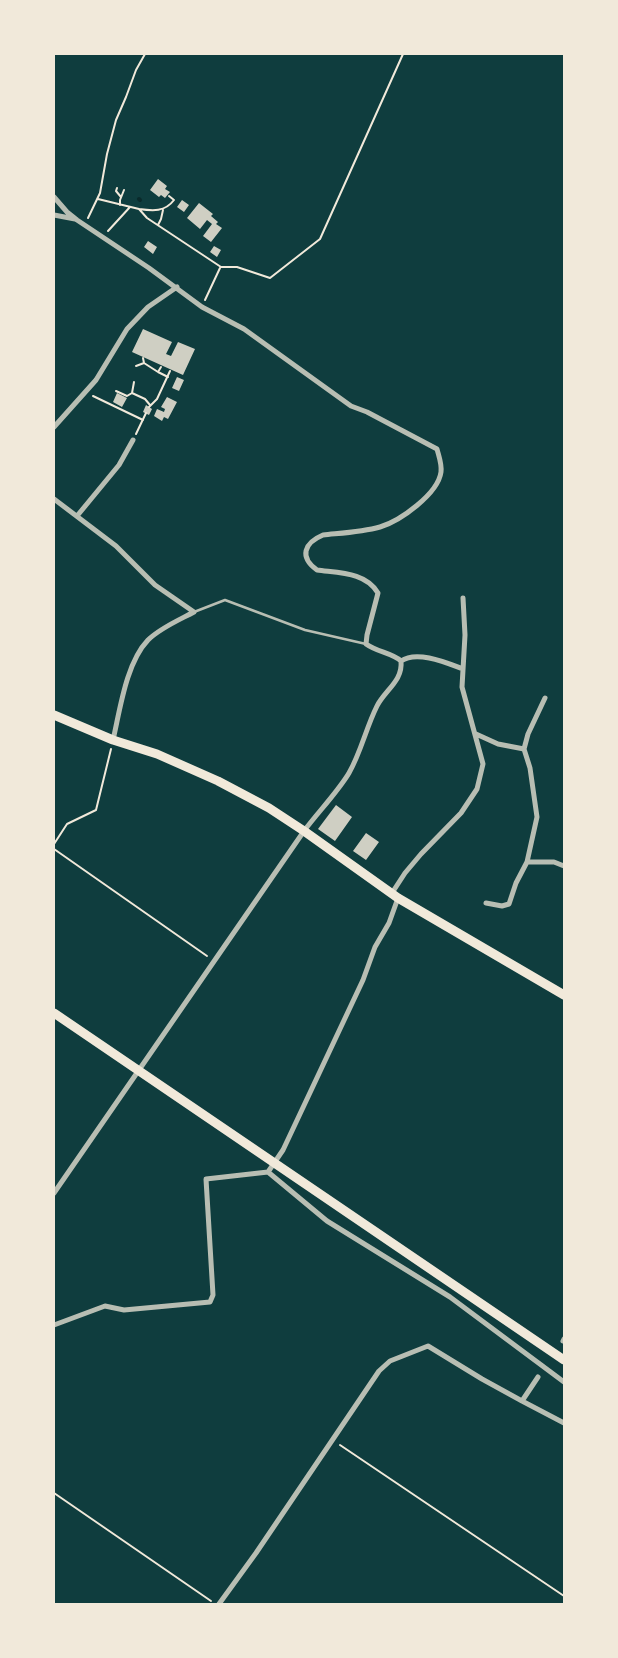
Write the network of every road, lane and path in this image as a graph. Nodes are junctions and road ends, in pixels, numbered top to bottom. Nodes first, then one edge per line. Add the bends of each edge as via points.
1 (145, 54) edge
2 (403, 54) edge
3 (117, 188) dead end
4 (124, 190) dead end
5 (169, 196) dead end
6 (54, 197) edge
7 (121, 197) junction
8 (98, 199) junction
9 (120, 205) junction
10 (130, 207) junction
11 (139, 209) junction
12 (163, 210) junction
13 (54, 215) edge
14 (77, 220) junction
15 (84, 224) junction
16 (158, 225) junction
17 (108, 231) dead end
18 (220, 267) junction
19 (177, 287) junction
20 (202, 307) junction
21 (143, 358) dead end
22 (144, 363) junction
23 (136, 366) dead end
24 (161, 367) dead end
25 (170, 371) dead end
26 (158, 372) junction
27 (168, 377) junction
28 (134, 382) dead end
29 (116, 391) dead end
30 (86, 393) junction
31 (132, 394) junction
32 (146, 413) dead end
33 (143, 420) junction
34 (54, 427) edge
35 (133, 440) joint
36 (54, 499) edge
37 (77, 516) junction
38 (463, 598) dead end
39 (194, 612) junction
40 (366, 644) junction
41 (401, 661) junction
42 (463, 669) junction
43 (545, 698) dead end
44 (54, 715) edge
45 (476, 734) junction
46 (113, 740) junction
47 (524, 748) junction
48 (304, 830) junction
49 (54, 844) edge
50 (54, 849) edge
51 (527, 862) junction
52 (564, 866) edge
53 (395, 895) junction
54 (486, 903) dead end
55 (214, 960) junction
56 (564, 995) edge
57 (54, 1013) edge
58 (138, 1070) junction
59 (274, 1162) junction
60 (268, 1172) junction
61 (54, 1193) edge
62 (54, 1325) edge
63 (564, 1360) edge
64 (538, 1377) dead end
65 (564, 1382) edge
66 (522, 1401) junction
67 (564, 1423) edge
68 (332, 1439) junction
69 (54, 1494) edge
70 (564, 1596) edge
71 (215, 1604) edge
72 (219, 1604) edge

1 - 8 path via 116,120
2 - 18 path via 320,239 270,278 237,267
3 - 7 path
4 - 7 path
5 - 12 path via 174,200
6 - 14 street
7 - 9 path
8 - 9 path
8 - 15 path
9 - 10 path
10 - 11 path
10 - 17 path
11 - 12 path
11 - 16 path
12 - 16 path
13 - 14 street
14 - 15 street
15 - 19 street
16 - 18 path
18 - 20 path
19 - 20 street
19 - 30 street via 148,307 128,329
20 - 40 street via 244,329 351,406 437,450 441,473 436,484 413,509 381,526 323,534 308,545 305,552 311,566 318,570 363,577 374,585 378,593
21 - 22 path
22 - 23 path
22 - 26 path
24 - 26 path
25 - 27 path
26 - 27 path
27 - 31 path via 150,406 145,399
28 - 31 path
29 - 31 path via 127,396
30 - 33 path
30 - 34 street
32 - 33 path
33 - 35 path
35 - 37 street via 118,465
36 - 37 street
37 - 39 street via 116,546 155,585
38 - 42 street via 466,635
39 - 40 lane via 225,600 305,630
39 - 46 street via 158,631 137,655
40 - 41 street
41 - 42 street via 407,657 436,659
41 - 48 street via 402,669 397,680 378,705 348,774
42 - 45 street via 462,687
43 - 47 street
44 - 46 main road
45 - 47 street via 498,744
45 - 53 street via 483,764 477,788 461,814 405,873
46 - 48 main road via 157,754 218,781
46 - 49 path via 96,810 67,824
47 - 51 street via 537,818
48 - 53 main road
48 - 55 street
50 - 55 path
51 - 52 street via 554,862
51 - 54 street via 509,904
53 - 56 main road
53 - 59 street via 389,923 375,947 363,980 283,1150
55 - 58 street
57 - 58 main road
58 - 59 main road
58 - 61 street
59 - 60 street
59 - 63 main road
60 - 62 street via 206,1179 213,1295 210,1302 124,1310 105,1306
60 - 65 street via 327,1221 450,1297
64 - 66 street
66 - 67 street
66 - 68 street via 428,1346 390,1361 378,1371
68 - 70 path
68 - 72 street
69 - 71 path

